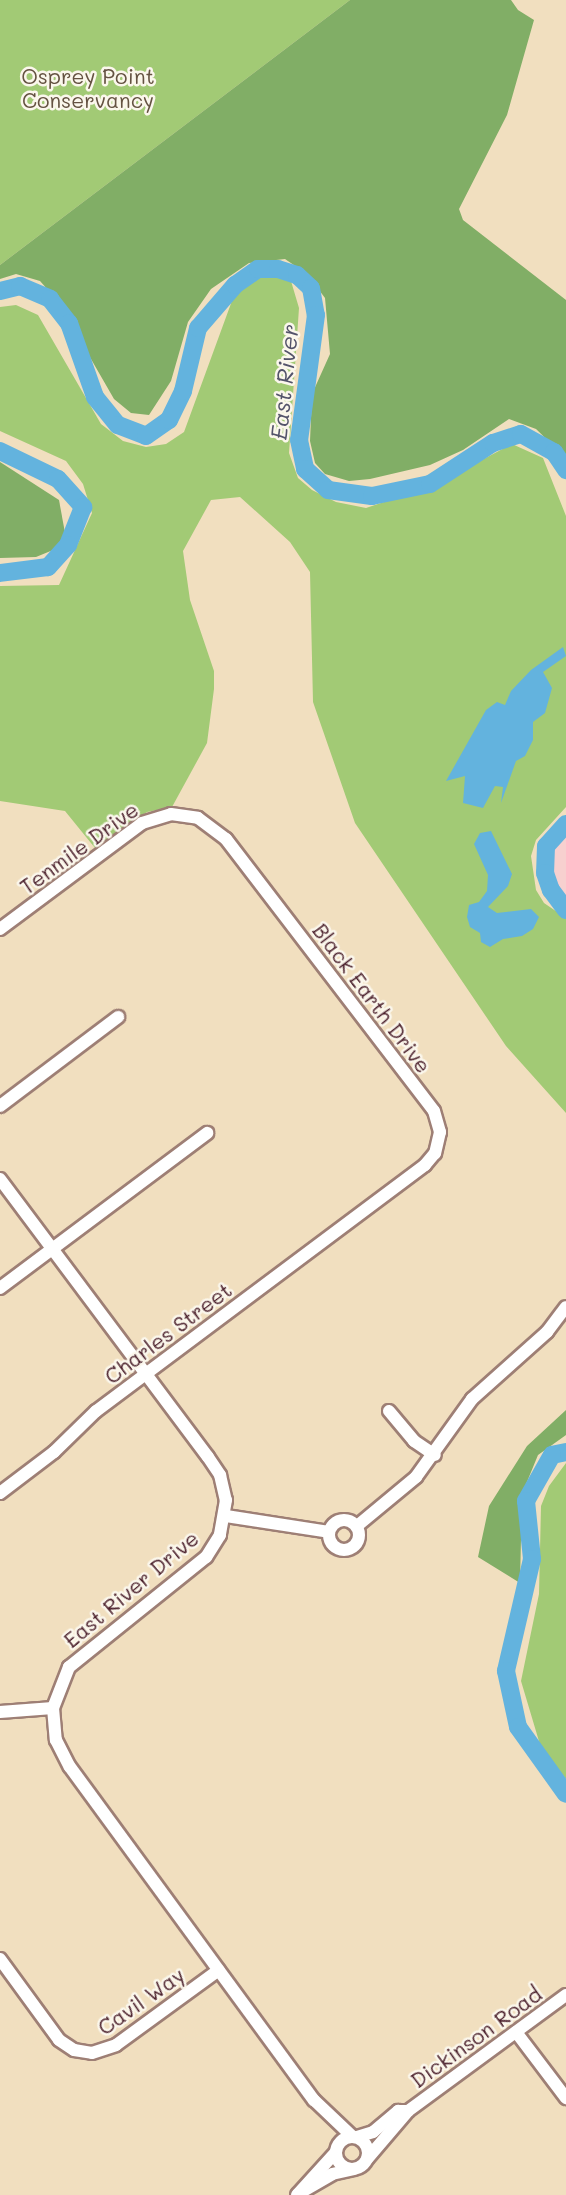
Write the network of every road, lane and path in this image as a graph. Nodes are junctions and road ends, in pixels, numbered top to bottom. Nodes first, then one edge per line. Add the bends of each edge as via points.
1 (187, 815) joint
2 (0, 929) edge
3 (118, 1017) dead end
4 (0, 1106) edge
5 (207, 1133) dead end
6 (0, 1179) edge
7 (365, 1210) joint
8 (52, 1249) junction
9 (0, 1288) edge
10 (566, 1307) edge
11 (146, 1374) junction
12 (389, 1411) dead end
13 (435, 1455) junction
14 (0, 1493) edge
15 (226, 1516) junction
16 (357, 1526) junction
17 (329, 1532) junction
18 (53, 1709) junction
19 (0, 1713) edge
20 (0, 1959) edge
21 (219, 1970) junction
22 (566, 1995) edge
23 (516, 2032) junction
24 (566, 2098) edge
25 (314, 2100) junction
26 (408, 2111) junction
27 (355, 2137) junction
28 (336, 2150) junction
29 (367, 2159) junction
30 (354, 2169) junction
31 (297, 2195) edge

1 - 2 street, Tenmile Drive via 170,814 142,823
1 - 7 street, Black Earth Drive via 212,825 226,839 434,1111 440,1137 431,1159
3 - 4 street
5 - 8 street
6 - 8 street
7 - 11 street, Charles Street
8 - 9 street
8 - 11 street
10 - 13 street via 547,1332 472,1399
11 - 14 street, Charles Street
11 - 15 street via 220,1475
12 - 13 street via 405,1432
13 - 16 street via 397,1495
15 - 17 street
15 - 18 street, East River Drive via 206,1557 78,1655 61,1680
16 - 17 street via 346,1520 336,1522
16 - 17 street via 357,1544 347,1550 331,1542
18 - 19 street
18 - 21 street, East River Drive via 56,1740 69,1767
20 - 21 street, Cavil Way via 59,2040 74,2050 92,2053 116,2045
21 - 25 street, East River Drive
22 - 23 street, Dickinson Road
23 - 24 street
23 - 26 street, Dickinson Road
25 - 27 street, East River Drive
25 - 28 street, East River Drive
26 - 27 street, Dickinson Road via 398,2111 373,2132
26 - 29 street, Dickinson Road
27 - 28 street
27 - 29 street via 368,2148
28 - 30 street via 341,2165
28 - 31 street
29 - 30 street
30 - 31 street via 332,2174

